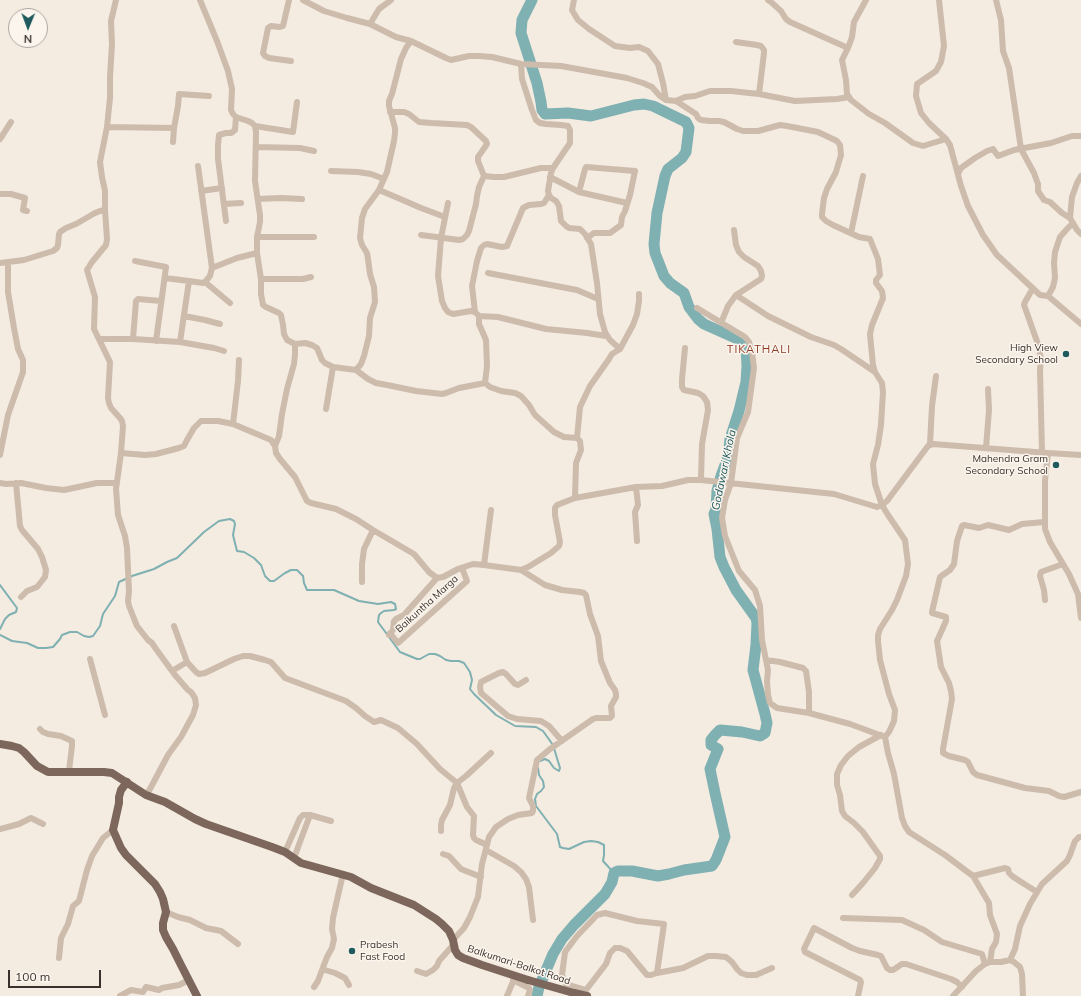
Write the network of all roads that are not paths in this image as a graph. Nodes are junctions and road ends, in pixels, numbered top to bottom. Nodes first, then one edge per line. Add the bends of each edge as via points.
1 (116, 0) edge
2 (200, 0) edge
3 (289, 0) edge
4 (303, 0) edge
5 (391, 0) edge
6 (574, 0) edge
7 (768, 0) edge
8 (866, 0) edge
9 (939, 0) edge
10 (996, 0) edge
11 (370, 24) junction
12 (411, 41) junction
13 (736, 42) dead end
14 (848, 48) junction
15 (290, 61) dead end
16 (522, 64) junction
17 (759, 94) junction
18 (209, 96) dead end
19 (848, 97) junction
20 (666, 100) junction
21 (676, 101) junction
22 (297, 102) dead end
23 (390, 112) junction
24 (236, 117) junction
25 (11, 122) dead end
26 (107, 126) junction
27 (255, 126) junction
28 (174, 128) junction
29 (1081, 136) edge
30 (946, 138) junction
31 (0, 139) edge
32 (173, 142) dead end
33 (256, 147) junction
34 (1021, 149) junction
35 (314, 151) dead end
36 (198, 166) dead end
37 (553, 168) junction
38 (331, 171) dead end
39 (958, 175) junction
40 (484, 176) junction
41 (863, 176) dead end
42 (1081, 176) edge
43 (550, 177) junction
44 (384, 179) junction
45 (222, 188) junction
46 (379, 190) junction
47 (201, 191) junction
48 (579, 192) junction
49 (0, 194) edge
50 (549, 195) junction
51 (302, 198) dead end
52 (258, 199) junction
53 (241, 203) dead end
54 (448, 203) dead end
55 (627, 203) junction
56 (224, 204) junction
57 (105, 210) junction
58 (27, 211) dead end
59 (445, 217) junction
60 (226, 221) dead end
61 (1071, 221) junction
62 (734, 230) dead end
63 (851, 233) junction
64 (421, 234) dead end
65 (1081, 234) edge
66 (257, 237) junction
67 (314, 237) dead end
68 (441, 238) junction
69 (587, 238) junction
70 (257, 253) junction
71 (135, 262) dead end
72 (0, 263) edge
73 (8, 263) junction
74 (212, 268) junction
75 (488, 273) dead end
76 (311, 277) dead end
77 (165, 278) junction
78 (261, 279) junction
79 (189, 281) junction
80 (205, 282) junction
81 (1033, 288) junction
82 (639, 294) dead end
83 (736, 295) junction
84 (1048, 296) junction
85 (598, 299) junction
86 (161, 301) junction
87 (230, 303) dead end
88 (697, 308) dead end
89 (477, 314) junction
90 (184, 316) junction
91 (721, 323) junction
92 (220, 324) dead end
93 (1081, 324) edge
94 (606, 336) junction
95 (133, 338) junction
96 (99, 339) junction
97 (156, 341) junction
98 (180, 342) junction
99 (295, 344) junction
100 (685, 348) dead end
101 (620, 349) junction
102 (224, 351) dead end
103 (239, 360) dead end
104 (333, 367) junction
105 (356, 370) junction
106 (875, 372) junction
107 (936, 376) dead end
108 (485, 383) junction
109 (988, 388) dead end
110 (326, 409) dead end
111 (232, 424) junction
112 (577, 438) junction
113 (930, 444) junction
114 (275, 446) junction
115 (986, 448) junction
116 (121, 453) junction
117 (1045, 453) junction
118 (0, 455) edge
119 (1081, 455) edge
120 (704, 480) junction
121 (0, 483) edge
122 (16, 483) junction
123 (116, 483) junction
124 (729, 483) junction
125 (636, 487) junction
126 (575, 498) junction
127 (882, 505) junction
128 (491, 510) dead end
129 (1044, 522) junction
130 (373, 530) junction
131 (637, 541) dead end
132 (1063, 564) junction
133 (484, 565) junction
134 (462, 568) junction
135 (521, 570) junction
136 (437, 578) junction
137 (362, 582) dead end
138 (21, 596) dead end
139 (1045, 600) dead end
140 (1081, 618) edge
141 (174, 626) dead end
142 (90, 659) dead end
143 (766, 660) junction
144 (187, 662) junction
145 (172, 671) junction
146 (526, 680) dead end
147 (809, 713) junction
148 (105, 715) dead end
149 (40, 729) dead end
150 (883, 736) junction
151 (560, 743) junction
152 (0, 744) edge
153 (490, 753) dead end
154 (69, 771) junction
155 (126, 782) junction
156 (457, 783) junction
157 (1081, 792) edge
158 (146, 795) junction
159 (310, 815) junction
160 (331, 822) dead end
161 (43, 824) dead end
162 (0, 829) edge
163 (113, 830) junction
164 (441, 831) dead end
165 (1081, 837) edge
166 (486, 848) junction
167 (285, 852) junction
168 (443, 854) dead end
169 (294, 858) junction
170 (343, 874) junction
171 (481, 876) junction
172 (973, 876) junction
173 (1037, 892) junction
174 (852, 895) dead end
175 (166, 912) junction
176 (843, 918) dead end
177 (533, 920) dead end
178 (453, 942) junction
179 (238, 944) dead end
180 (59, 958) dead end
181 (1010, 960) junction
182 (987, 963) junction
183 (772, 968) dead end
184 (322, 970) junction
185 (418, 971) dead end
186 (657, 973) junction
187 (514, 978) junction
188 (189, 980) junction
189 (566, 984) junction
190 (349, 985) dead end
191 (314, 987) dead end
192 (962, 987) junction
193 (583, 994) edge
194 (120, 996) edge
195 (197, 996) edge
196 (507, 996) edge
197 (528, 996) edge
198 (562, 996) edge
199 (858, 996) edge
200 (953, 996) edge
201 (1023, 996) edge

1 - 26 street via 112,21
2 - 24 street via 228,71 232,89 231,110
3 - 15 street via 283,26 268,28 263,53 269,58
4 - 11 street via 324,11
5 - 11 street via 379,9
6 - 20 street via 572,10 578,20 589,29 614,46 639,47 648,51 658,64
7 - 14 street via 782,11 790,22
8 - 14 street via 854,22
9 - 30 street via 944,46 941,62 936,71 917,84 916,96 921,112
10 - 34 street
11 - 12 street via 396,37
12 - 16 street via 451,60 479,56
12 - 23 street via 401,59 389,101
13 - 17 street via 761,46 764,50
14 - 19 street via 842,60
16 - 20 street via 561,66 627,78 652,87
16 - 37 street via 522,79 536,120 540,123 568,126 570,130 570,143
17 - 19 street via 794,101
17 - 21 street via 710,91
18 - 28 street via 178,94
19 - 30 street via 913,143 923,146
20 - 21 street
21 - 63 street via 701,120 724,122 743,131 787,126 818,132 837,141 841,155 827,189 822,217
22 - 27 street via 293,132
23 - 40 street via 404,112 419,122 471,126 486,141 478,157
23 - 44 street via 395,133
24 - 27 street
24 - 45 street via 235,130 219,135 218,159
25 - 31 street
26 - 28 street
26 - 57 street via 100,162
27 - 33 street
28 - 32 street
29 - 34 street
30 - 39 street
33 - 35 street via 300,148
33 - 52 street via 255,181
34 - 39 street via 998,156 993,149 987,151 961,168
34 - 61 street via 1034,173 1041,196
36 - 47 street
37 - 40 street via 541,168 504,177
37 - 43 street
38 - 44 street via 358,172
39 - 81 street via 968,206 983,235 997,255
40 - 68 street via 467,235 459,240
41 - 63 street
42 - 61 street via 1072,197
43 - 48 street
43 - 50 street
44 - 46 street
45 - 47 street
45 - 56 street
46 - 59 street
46 - 105 street via 365,209 362,218 360,238 367,253 375,302 364,356
47 - 74 street
48 - 55 street
48 - 55 street via 586,167 634,170
49 - 58 street via 25,198 23,210
50 - 69 street via 559,206 561,221 569,228 580,229
50 - 89 street via 544,203 523,208 507,246 487,244 481,248 472,286
51 - 52 street
52 - 66 street via 260,222
53 - 56 street
54 - 59 street
55 - 69 street via 621,225 610,233 594,233
56 - 60 street
57 - 73 street via 60,232 56,249
57 - 96 street via 106,245 87,270 95,297 94,329
59 - 68 street
61 - 65 street
61 - 84 street via 1060,237 1055,252 1055,278
62 - 83 street via 739,252 762,271 760,279
63 - 106 street via 870,239 880,270 876,283 882,291 883,298 870,334
64 - 68 street
66 - 67 street
66 - 70 street
68 - 89 street via 438,276 445,308 453,314 471,311
69 - 85 street via 593,255
70 - 74 street
70 - 78 street
71 - 77 street via 166,267
72 - 73 street
73 - 118 street via 8,292 18,349 24,366 8,415
74 - 80 street
75 - 85 street via 577,290
76 - 78 street
77 - 79 street
77 - 86 street
78 - 99 street via 263,305 281,315 286,339
79 - 80 street
79 - 90 street
80 - 87 street
81 - 84 street via 1040,295
81 - 117 street via 1024,305 1041,360
82 - 101 street via 637,314
83 - 91 street
83 - 106 street via 768,316 834,345
84 - 93 street
85 - 94 street
86 - 95 street via 136,301
86 - 97 street
88 - 91 street
89 - 94 street via 546,329
89 - 108 street via 486,340
90 - 92 street
90 - 98 street
91 - 124 street via 749,342 754,368 748,412 737,438
94 - 101 street
95 - 96 street
95 - 97 street
96 - 116 street via 110,362 109,403 123,426
97 - 98 street
98 - 102 street
99 - 104 street via 312,345 317,348 322,360
99 - 114 street via 294,364
100 - 120 street via 682,387 703,396 707,402 702,444
101 - 112 street via 612,354 586,394 580,407
103 - 111 street via 238,388
104 - 105 street
104 - 110 street
105 - 108 street via 376,383 433,393 446,393
106 - 127 street via 882,383 883,392 881,425 873,464 874,484
107 - 113 street
108 - 112 street via 490,387 521,396 534,415 554,432 564,437
109 - 115 street
111 - 114 street via 270,440
111 - 116 street via 201,421 184,446 156,454
112 - 126 street via 581,450 576,462
113 - 115 street
113 - 127 street via 894,493
114 - 130 street via 276,453 295,477 307,501 344,512
115 - 117 street
116 - 123 street
117 - 119 street
117 - 129 street
120 - 124 street
120 - 125 street
121 - 122 street
122 - 123 street via 64,490 97,483
122 - 138 street via 20,526 40,553 46,570 45,577 37,588
123 - 145 street via 118,515 126,542 129,606 137,626
124 - 127 street via 834,494 872,506
124 - 143 street via 722,518 725,536 739,571 755,590 760,606
125 - 126 street
125 - 131 street
126 - 135 street via 555,508 559,546
127 - 150 street via 905,540 908,564 897,600 878,635 880,660 895,710 889,732
128 - 133 street
129 - 132 street via 1048,538
129 - 157 street via 1022,524 1009,530 988,525 979,528 962,526 954,564 940,576 932,613 946,617 937,641 941,667 949,683 952,699 943,753 965,760 977,775 1024,788 1049,791 1064,797
130 - 136 street via 414,554
130 - 137 street via 364,549
132 - 139 street via 1041,572
132 - 140 street via 1078,594
133 - 134 street via 472,564
133 - 135 street
134 - 136 street
134 - 136 street, Baikuntha Marga via 467,581 398,643 390,634 394,621 404,615
135 - 151 street via 545,585 586,595 598,636 601,661 616,694 610,718 593,719
141 - 144 street
142 - 148 street
143 - 147 street via 803,668 806,671
143 - 147 street via 770,703 777,708
144 - 145 street
144 - 156 street via 200,674 243,656 271,662 285,678 346,701 374,722 381,720 398,728
145 - 158 street via 195,698 195,711
146 - 151 street via 515,684 502,672 481,682 481,693 508,716 541,721 550,726
147 - 150 street
149 - 154 street via 72,741
150 - 172 street via 905,826
150 - 174 street via 859,747 848,756 837,774 842,811 863,832 880,856 875,868
151 - 166 street via 539,757 536,763 529,798 533,806 532,813 518,815 496,827 489,837
152 - 154 main road, Balkumari-Balkot Road via 18,748 37,766 48,772
153 - 156 street
154 - 155 main road, Balkumari-Balkot Road via 112,773
155 - 158 main road, Balkumari-Balkot Road
155 - 163 main road via 119,796 120,803
156 - 164 street via 442,820
156 - 166 street via 467,807 474,816 474,838
158 - 167 main road, Balkumari-Balkot Road via 206,824
159 - 160 street
159 - 167 street via 303,815 300,818
159 - 169 street
161 - 162 street via 31,818
163 - 175 main road via 121,848 160,892
163 - 180 street via 103,838 92,856 80,901 73,906 68,924 60,938
165 - 173 street via 1076,841 1067,861
166 - 171 street
166 - 177 street via 514,866 526,879
167 - 169 main road, Balkumari-Balkot Road
168 - 171 street via 460,869
169 - 170 main road, Balkumari-Balkot Road via 311,866
170 - 178 main road, Balkumari-Balkot Road via 414,905 442,924 449,931
170 - 184 street via 332,929 334,939
171 - 178 street via 478,897 470,917
172 - 173 street via 1005,868 1012,876
172 - 182 street via 989,902 990,915 997,934
173 - 181 street via 1020,926
175 - 179 street via 206,928 221,931
175 - 188 main road via 163,930
176 - 182 street via 902,920 942,942 982,954
178 - 185 street via 434,970 426,974
178 - 187 main road, Balkumari-Balkot Road via 458,954 463,958
181 - 182 street
181 - 201 street via 1020,967
182 - 192 street
183 - 186 street via 756,975 747,975 741,973 726,957 708,956 682,968
184 - 190 street via 345,978
184 - 191 street
186 - 189 street via 664,924 604,913 597,915 565,952 562,975
186 - 193 street via 647,975 627,951 615,948
187 - 193 main road, Balkumari-Balkot Road, bridge
187 - 196 street
187 - 197 street via 529,988
188 - 194 street via 159,990 146,987 143,992 131,990
188 - 195 main road
189 - 193 street
189 - 198 street
192 - 199 street via 951,979 906,964 890,970 881,956 852,948 814,928 805,952 858,978 861,982
192 - 200 street

